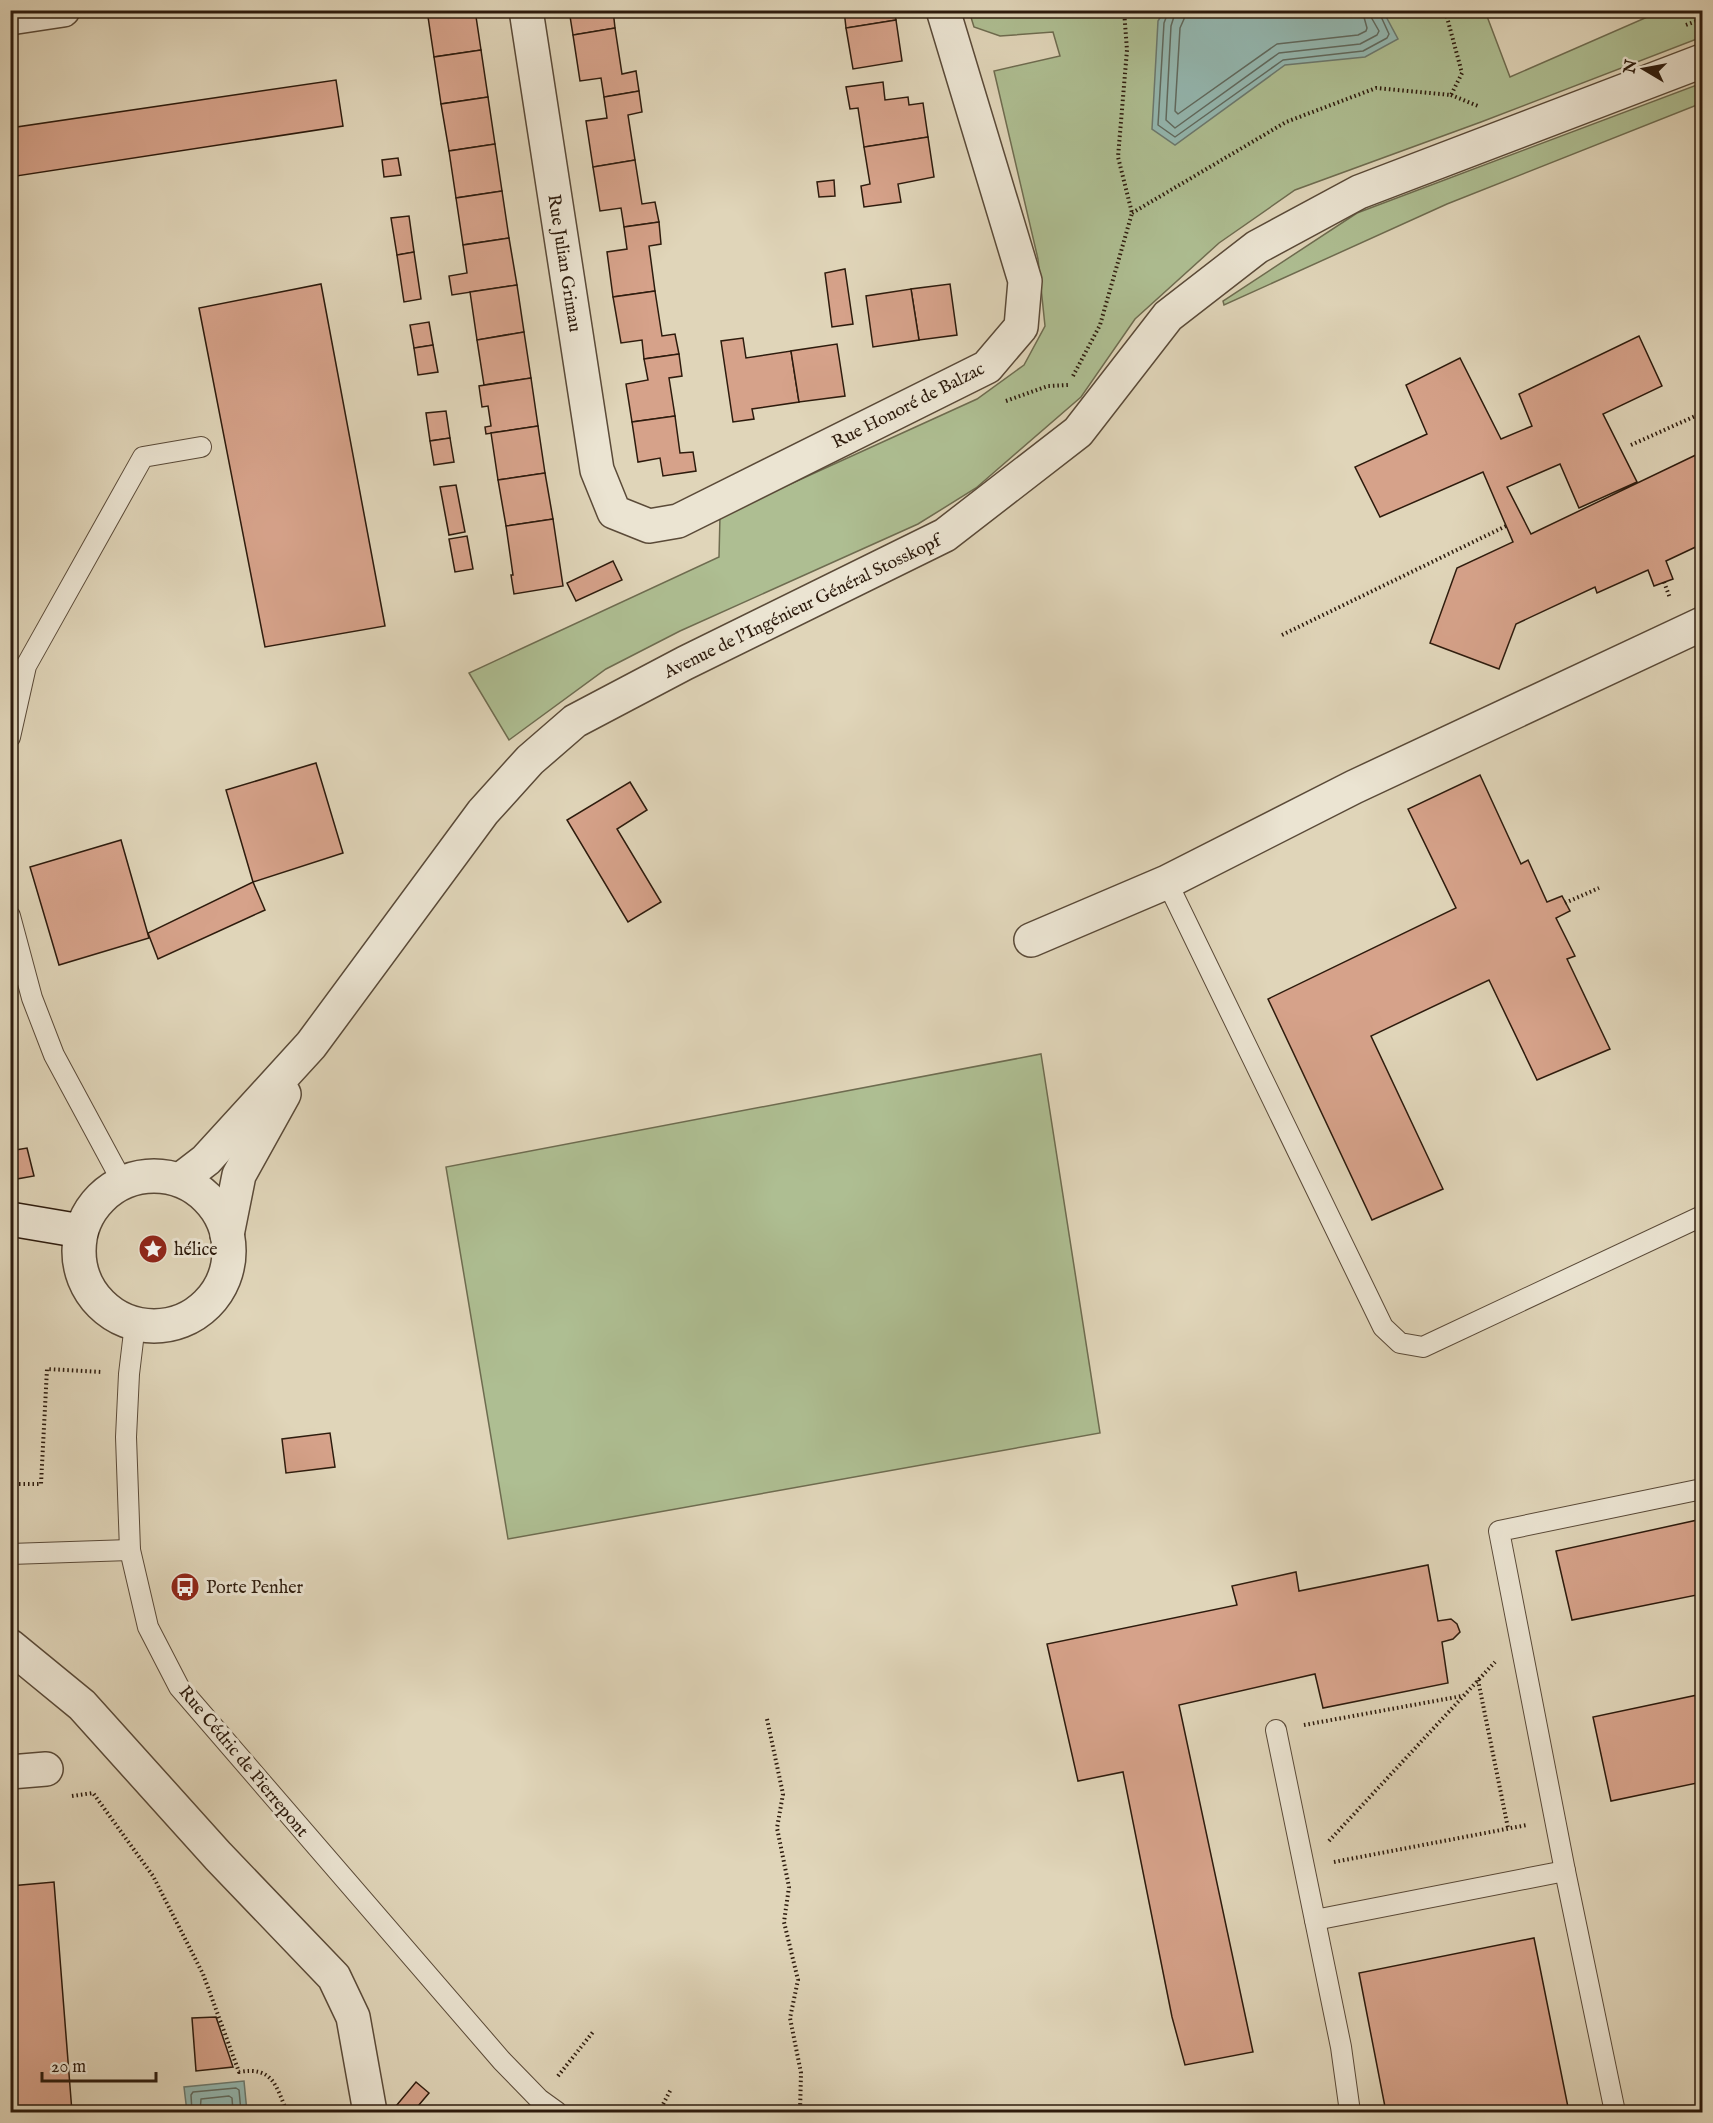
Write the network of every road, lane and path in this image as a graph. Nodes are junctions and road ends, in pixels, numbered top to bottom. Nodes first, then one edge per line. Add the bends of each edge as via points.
1 (63, 10) edge
2 (526, 10) edge
3 (943, 10) edge
4 (1124, 10) edge
5 (1445, 10) edge
6 (10, 18) edge
7 (1702, 19) edge
8 (1681, 27) dead end
9 (1702, 61) edge
10 (1450, 94) junction
11 (1488, 102) dead end
12 (1132, 213) junction
13 (1068, 385) junction
14 (1004, 401) dead end
15 (1094, 410) junction
16 (1702, 413) edge
17 (1631, 445) dead end
18 (201, 447) dead end
19 (614, 512) joint
20 (1506, 526) dead end
21 (1702, 624) edge
22 (1282, 635) dead end
23 (10, 737) edge
24 (1167, 882) junction
25 (1599, 888) dead end
26 (1565, 903) dead end
27 (10, 916) edge
28 (1031, 940) dead end
29 (311, 1045) junction
30 (180, 1180) junction
31 (123, 1183) junction
32 (1702, 1216) edge
33 (10, 1219) edge
34 (81, 1231) junction
35 (227, 1234) junction
36 (135, 1324) junction
37 (129, 1374) junction
38 (10, 1484) edge
39 (1702, 1489) edge
40 (130, 1551) junction
41 (10, 1554) edge
42 (1520, 1634) junction
43 (10, 1646) edge
44 (1478, 1680) junction
45 (1463, 1696) junction
46 (767, 1719) dead end
47 (1276, 1730) joint
48 (46, 1769) dead end
49 (10, 1772) edge
50 (62, 1797) dead end
51 (1556, 1820) junction
52 (1508, 1828) junction
53 (1304, 1868) junction
54 (1565, 1870) junction
55 (1315, 1920) junction
56 (593, 2032) dead end
57 (671, 2089) dead end
58 (539, 2099) junction
59 (287, 2112) edge
60 (370, 2112) edge
61 (557, 2112) edge
62 (659, 2112) edge
63 (800, 2112) edge
64 (1350, 2112) edge
65 (1615, 2112) edge

1 - 6 street
2 - 19 street, Rue Julian Grimau via 597,470
3 - 19 street, Rue Honoré de Balzac via 1025,281 1021,327 987,367 678,521 649,526
4 - 12 path via 1127,50 1118,157
5 - 10 path via 1462,73
7 - 8 path
9 - 15 street, Avenue de l'Ingénieur Général Stosskopf via 1359,192 1257,248 1168,316
10 - 11 path via 1478,106
10 - 12 path via 1376,88 1286,122
12 - 13 path via 1100,326
13 - 14 path via 1048,386
13 - 15 path
15 - 29 street, Avenue de l'Ingénieur Général Stosskopf via 1078,432 945,536 575,721 530,760 483,812
16 - 17 path
18 - 23 lane via 143,457 26,666
20 - 22 path
21 - 24 street via 1354,787
24 - 28 street
24 - 32 lane via 1383,1328 1400,1343 1423,1347
25 - 26 path
27 - 31 lane via 32,998 54,1055
29 - 30 street, Avenue de l'Ingénieur Général Stosskopf via 206,1160
29 - 35 street, Avenue de l'Ingénieur Général Stosskopf via 238,1175
30 - 31 street via 155,1175
30 - 35 street via 201,1192 218,1211
31 - 34 street via 108,1190 91,1208
33 - 34 street
34 - 36 street via 78,1255 95,1299 113,1315
35 - 36 street via 229,1260 221,1284 207,1305 185,1319 161,1326
36 - 37 lane, Rue Cédric de Pierrepont
37 - 38 path via 47,1369 41,1484
37 - 40 lane, Rue Cédric de Pierrepont via 126,1437
39 - 42 lane via 1499,1531
40 - 41 lane
40 - 58 lane, Rue Cédric de Pierrepont via 148,1627 179,1687
42 - 44 path
42 - 51 lane
43 - 60 street via 82,1705 334,1977 353,2017
44 - 45 path
44 - 52 path
45 - 47 path
45 - 53 path
46 - 63 path via 783,1794 777,1828 789,1887 784,1922 798,1980 790,2018 801,2073
47 - 53 lane
48 - 49 street
50 - 59 path via 93,1793 153,1876 203,1974 239,2072 255,2069 274,2080
51 - 52 path
51 - 54 lane
52 - 53 path
53 - 55 lane
54 - 55 lane
54 - 65 lane
55 - 64 lane
56 - 58 path
57 - 62 path
58 - 61 lane, Rue Cédric de Pierrepont

